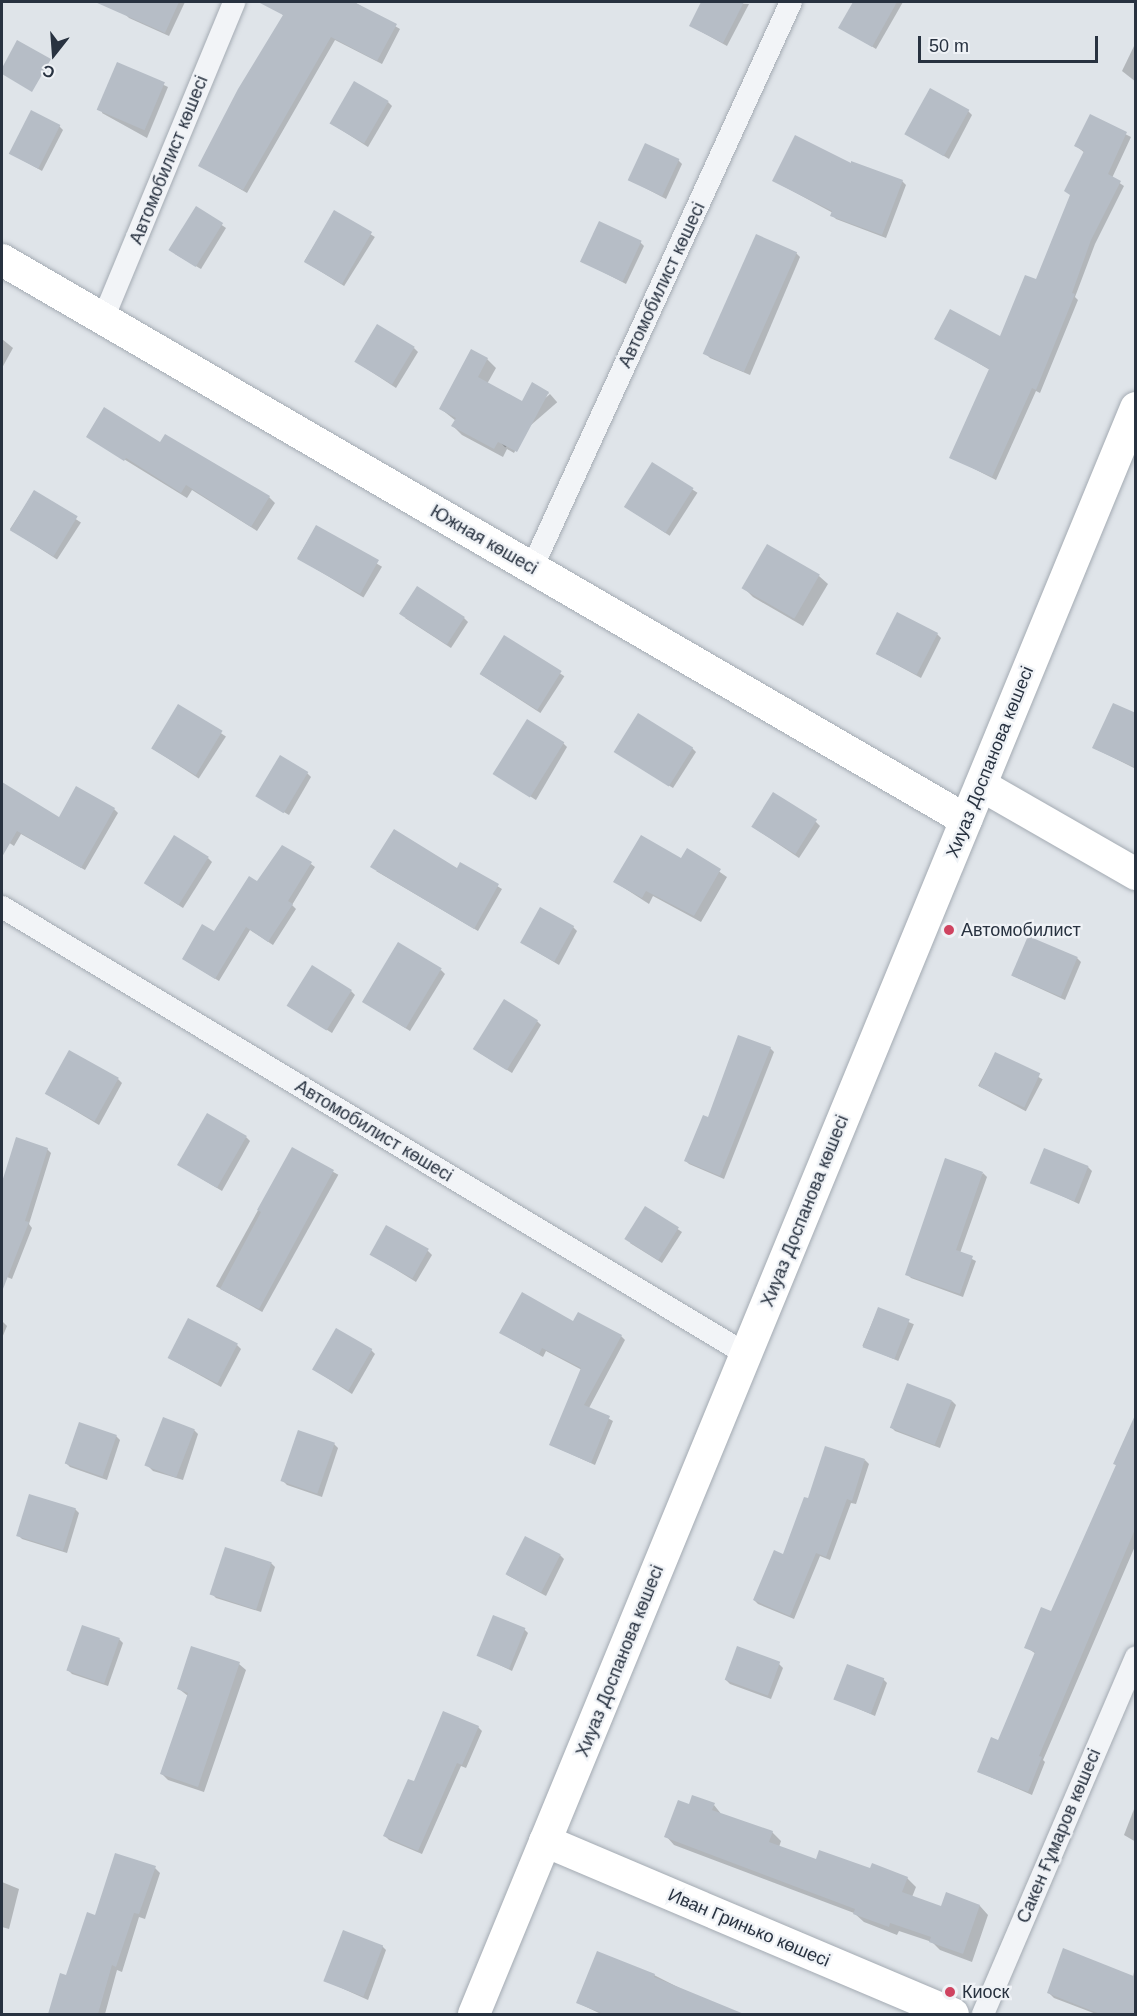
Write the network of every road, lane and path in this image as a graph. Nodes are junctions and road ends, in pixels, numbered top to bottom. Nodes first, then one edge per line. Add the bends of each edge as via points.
1 (234, 2) edge
2 (791, 2) edge
3 (2, 260) edge
4 (103, 319) junction
5 (1136, 408) edge
6 (531, 568) junction
7 (981, 785) junction
8 (966, 820) junction
9 (1136, 874) edge
10 (2, 907) edge
11 (746, 1354) junction
12 (1136, 1657) edge
13 (545, 1842) junction
14 (474, 2014) edge
15 (953, 2014) edge
16 (983, 2014) edge

1 - 4 street, Автомобилист көшесі
2 - 6 street, Автомобилист көшесі
3 - 4 street, Южная көшесі
4 - 6 street, Южная көшесі
5 - 7 street, Хиуаз Доспанова көшесі
6 - 8 street, Южная көшесі
7 - 8 street, Хиуаз Доспанова көшесі
7 - 9 street
8 - 11 street, Хиуаз Доспанова көшесі
10 - 11 street, Автомобилист көшесі
11 - 13 street, Хиуаз Доспанова көшесі
12 - 16 street, Сакен Ғұмаров көшесі
13 - 14 street, Хиуаз Доспанова көшесі
13 - 15 street, Иван Гринько көшесі

